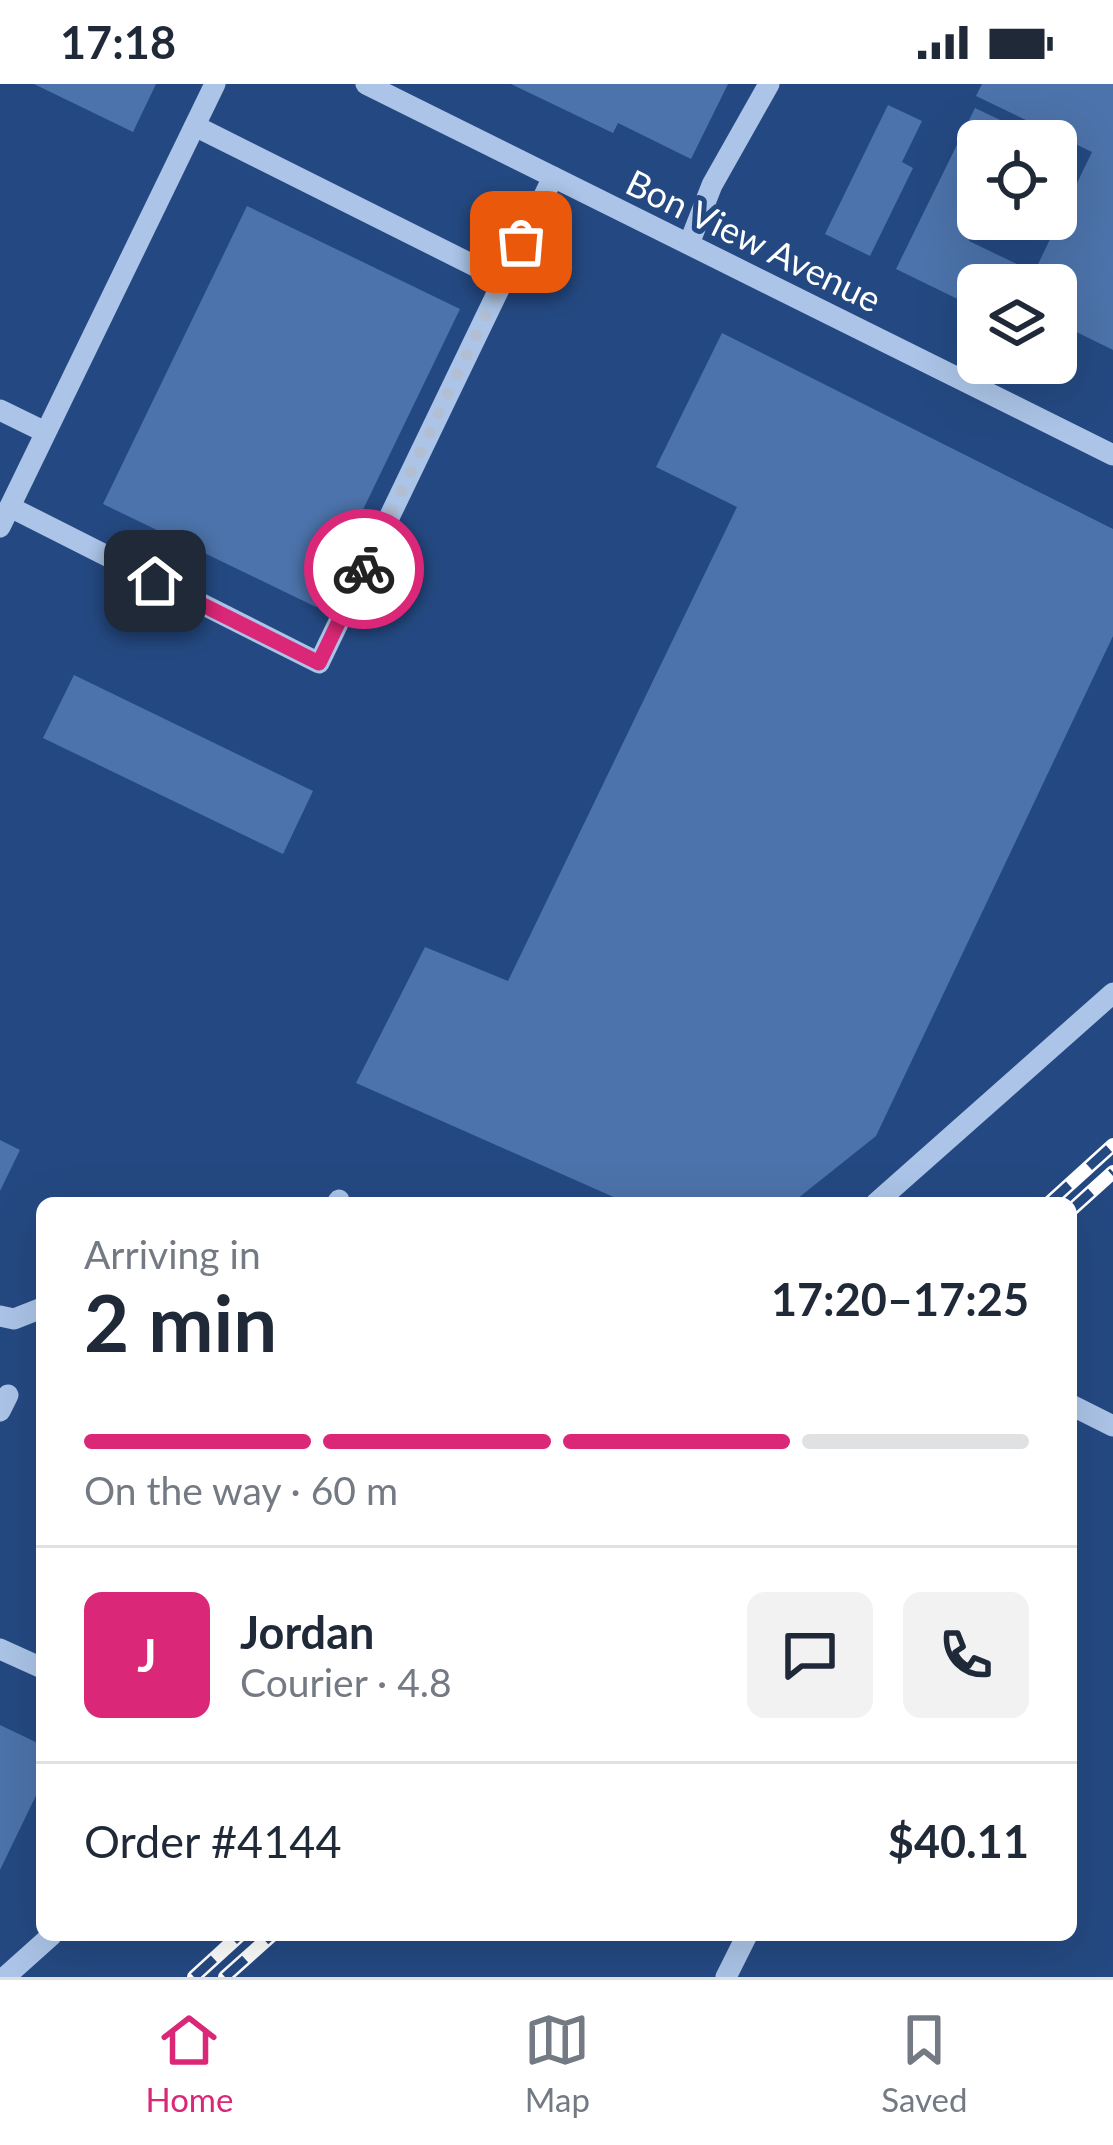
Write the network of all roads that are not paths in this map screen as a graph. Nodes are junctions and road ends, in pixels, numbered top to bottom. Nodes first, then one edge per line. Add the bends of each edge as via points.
1 (215, 84) edge
2 (366, 84) edge
3 (769, 84) edge
4 (195, 126) junction
5 (553, 176) junction
6 (689, 244) junction
7 (503, 280) junction
8 (0, 410) edge
9 (45, 432) junction
10 (1113, 455) edge
11 (5, 517) edge
12 (1113, 993) edge
13 (883, 1197) edge
14 (36, 1310) edge
15 (0, 1316) edge
16 (1077, 1409) edge
17 (1113, 1426) edge
18 (0, 1649) edge
19 (36, 1665) edge
20 (45, 1941) edge
21 (744, 1941) edge
22 (5, 1977) edge
23 (725, 1977) edge

1 - 4 street
2 - 5 street, Bon View Avenue
3 - 6 street
4 - 7 street
4 - 9 street
5 - 6 street, Bon View Avenue
5 - 7 street
6 - 10 street, Bon View Avenue
7 - 11 street via 319,663
8 - 9 street
9 - 11 street
12 - 13 street
14 - 15 street
16 - 17 street
18 - 19 street
20 - 22 street
21 - 23 street

